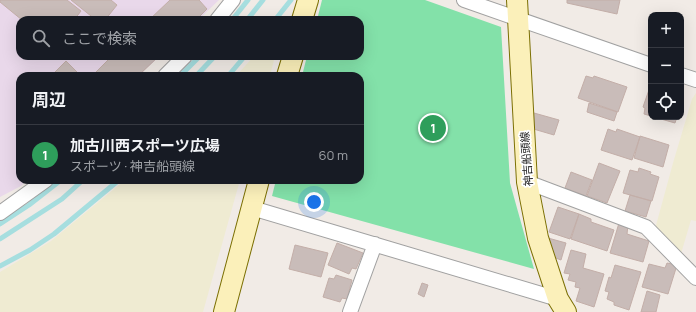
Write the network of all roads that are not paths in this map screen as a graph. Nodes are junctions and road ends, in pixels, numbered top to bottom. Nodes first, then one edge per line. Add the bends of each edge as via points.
1 (233, 0) edge
2 (308, 0) edge
3 (464, 0) edge
4 (518, 9) edge
5 (220, 16) edge
6 (303, 16) edge
7 (180, 60) edge
8 (292, 60) edge
9 (648, 64) edge
10 (169, 72) edge
11 (288, 72) edge
12 (684, 77) edge
13 (696, 80) edge
14 (527, 182) junction
15 (40, 184) edge
16 (258, 184) edge
17 (252, 208) junction
18 (0, 213) edge
19 (374, 244) junction
20 (696, 278) edge
21 (562, 305) edge
22 (224, 312) edge
23 (350, 312) edge

1 - 5 street
2 - 6 main road
3 - 4 street
4 - 9 street
4 - 14 main road, 神吉船頭線
7 - 10 street
8 - 11 main road
12 - 13 street
14 - 20 street via 646,227
14 - 21 main road, 神吉船頭線 via 538,238
15 - 18 street
16 - 17 main road
17 - 19 street
17 - 22 main road
19 - 21 street
19 - 23 street

